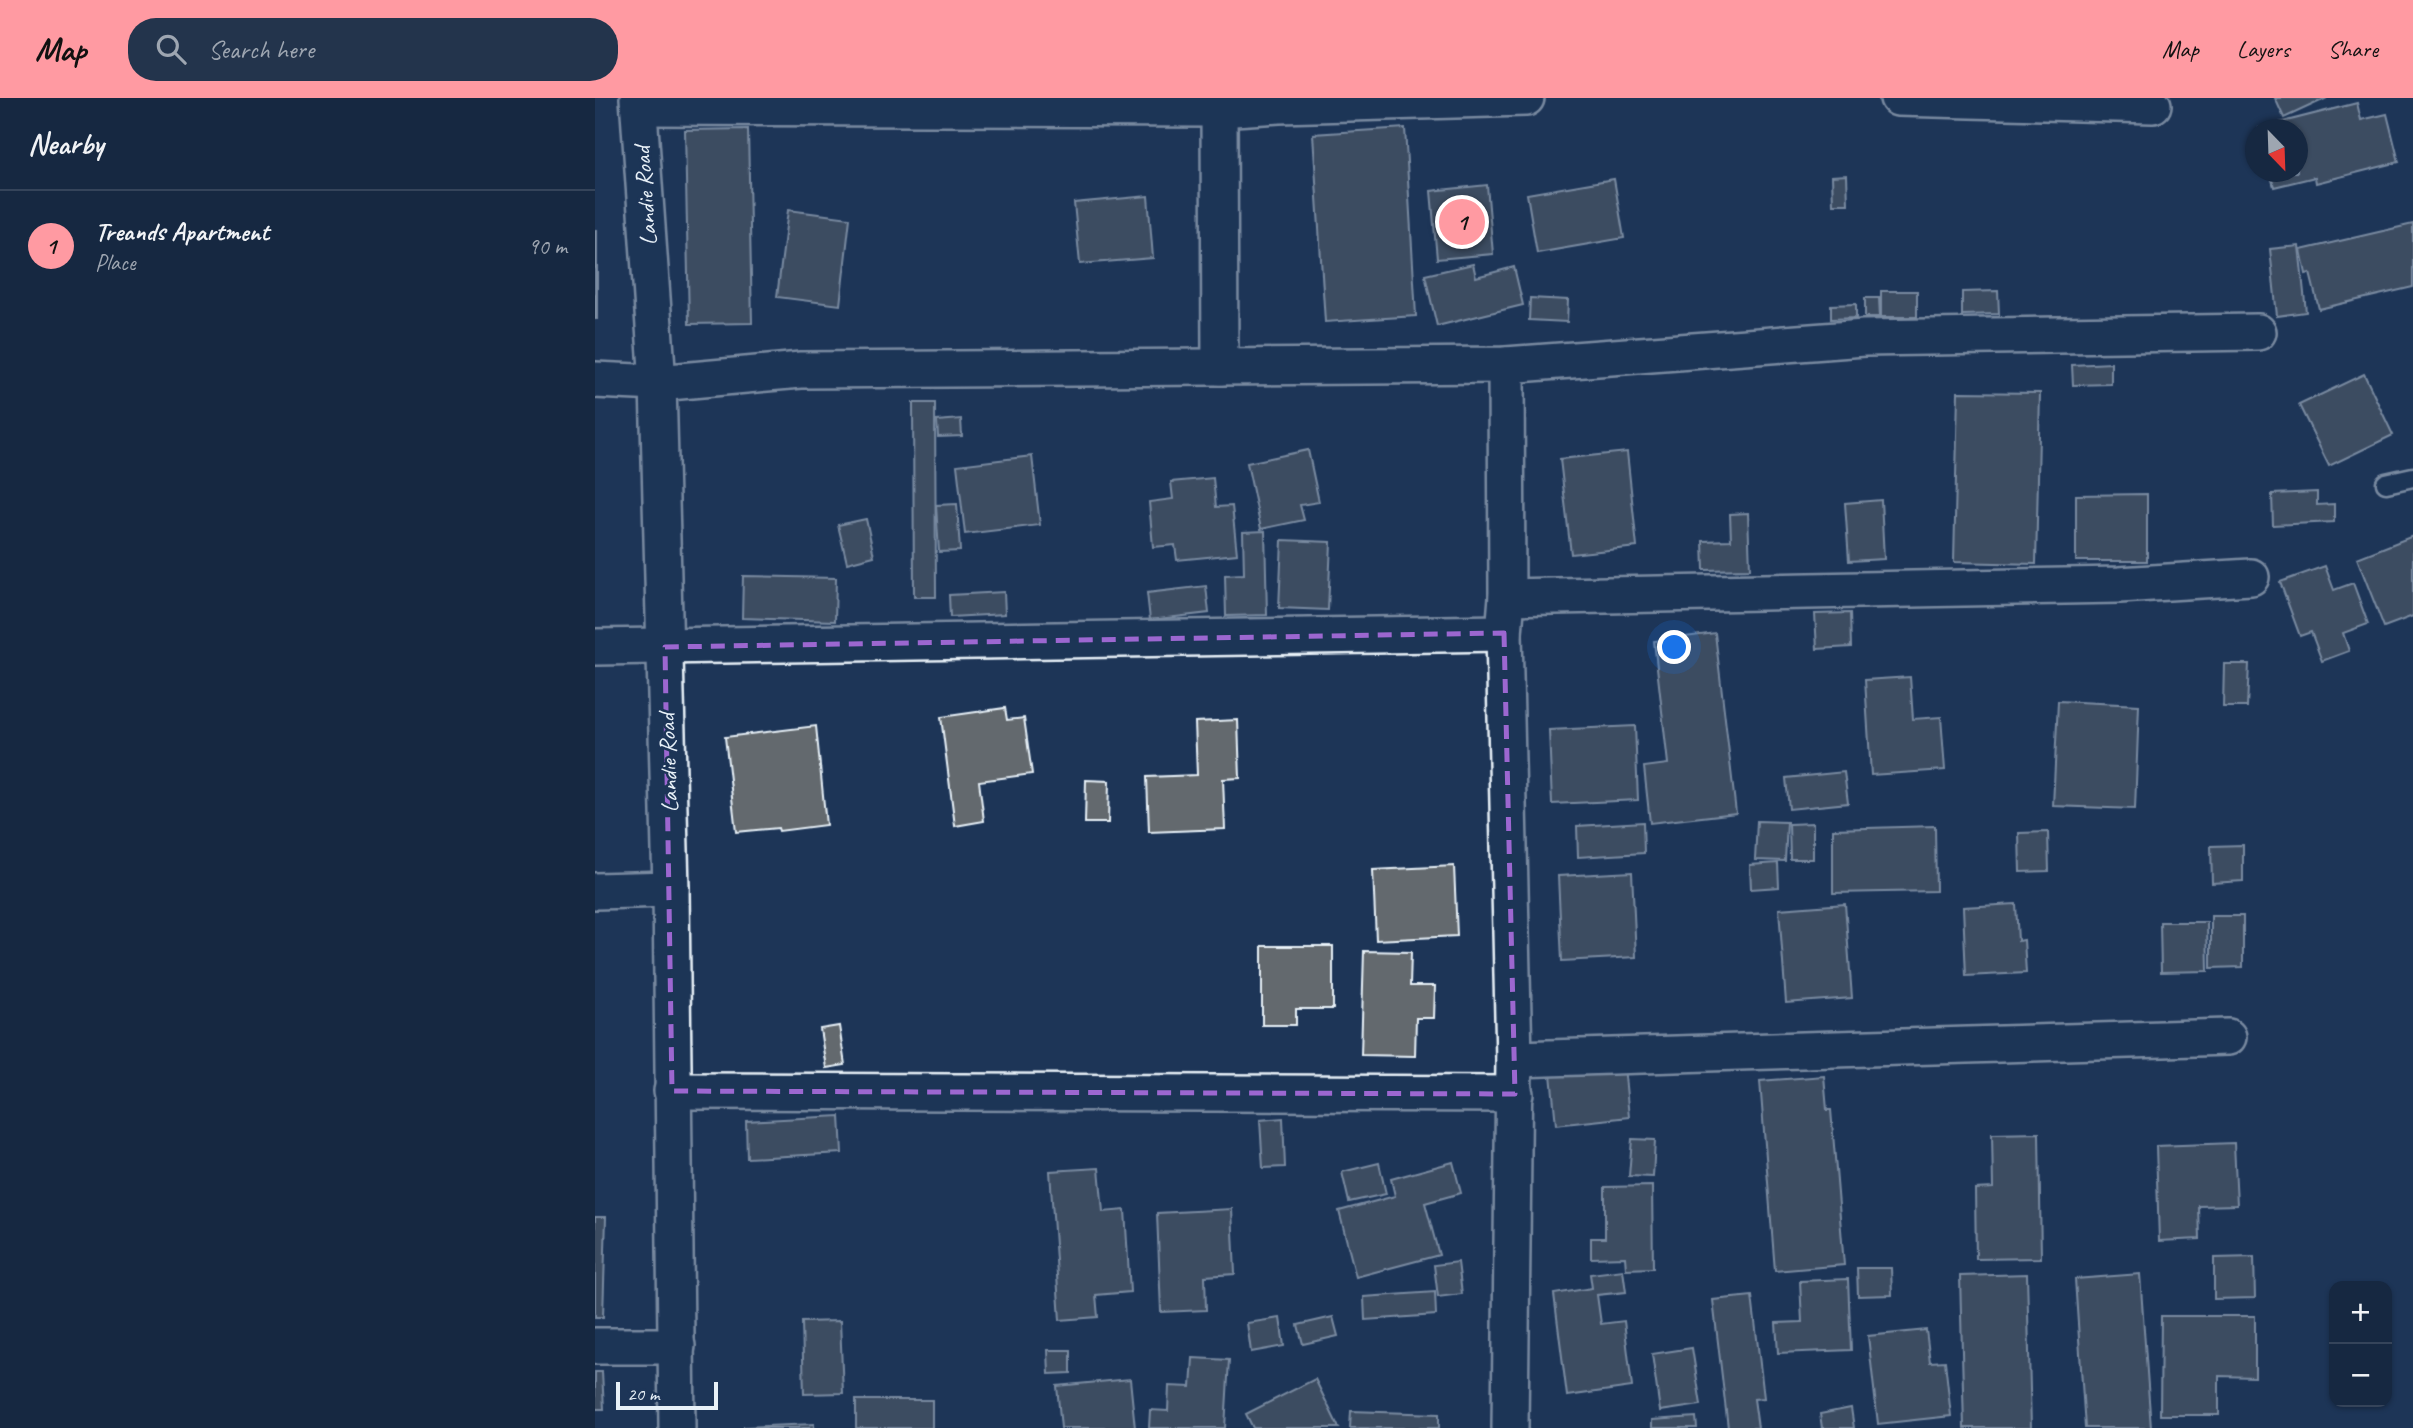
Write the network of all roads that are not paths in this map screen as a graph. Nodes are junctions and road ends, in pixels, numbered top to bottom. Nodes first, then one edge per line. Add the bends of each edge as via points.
1 (1527, 98) edge
2 (1898, 98) edge
3 (1279, 101) edge
4 (638, 102) edge
5 (2153, 105) dead end
6 (1219, 109) junction
7 (2258, 332) dead end
8 (1506, 365) junction
9 (1220, 367) junction
10 (595, 380) edge
11 (658, 383) junction
12 (2413, 477) edge
13 (2386, 483) dead end
14 (2251, 577) dead end
15 (1507, 597) junction
16 (1504, 633) junction
17 (595, 647) edge
18 (665, 647) junction
19 (671, 889) junction
20 (595, 891) edge
21 (2228, 1037) dead end
22 (1514, 1059) junction
23 (672, 1091) junction
24 (1515, 1094) junction
25 (595, 1346) edge
26 (677, 1346) junction
27 (677, 1428) edge
28 (1510, 1428) edge

1 - 3 street
2 - 5 street
3 - 6 street
4 - 6 street
4 - 11 street, Landie Road
6 - 9 street
7 - 8 street via 1864,338
8 - 9 street
8 - 15 street
9 - 11 street via 801,370
10 - 11 street
11 - 18 street, Landie Road
12 - 13 lane
14 - 15 street via 2119,585
15 - 16 street
16 - 18 street
16 - 22 street
17 - 18 street
18 - 19 street, Landie Road
19 - 20 street
19 - 23 street, Landie Road
21 - 22 street
22 - 24 street
23 - 24 street
23 - 26 street, Landie Road
24 - 28 street
25 - 26 street
26 - 27 street, Landie Road

